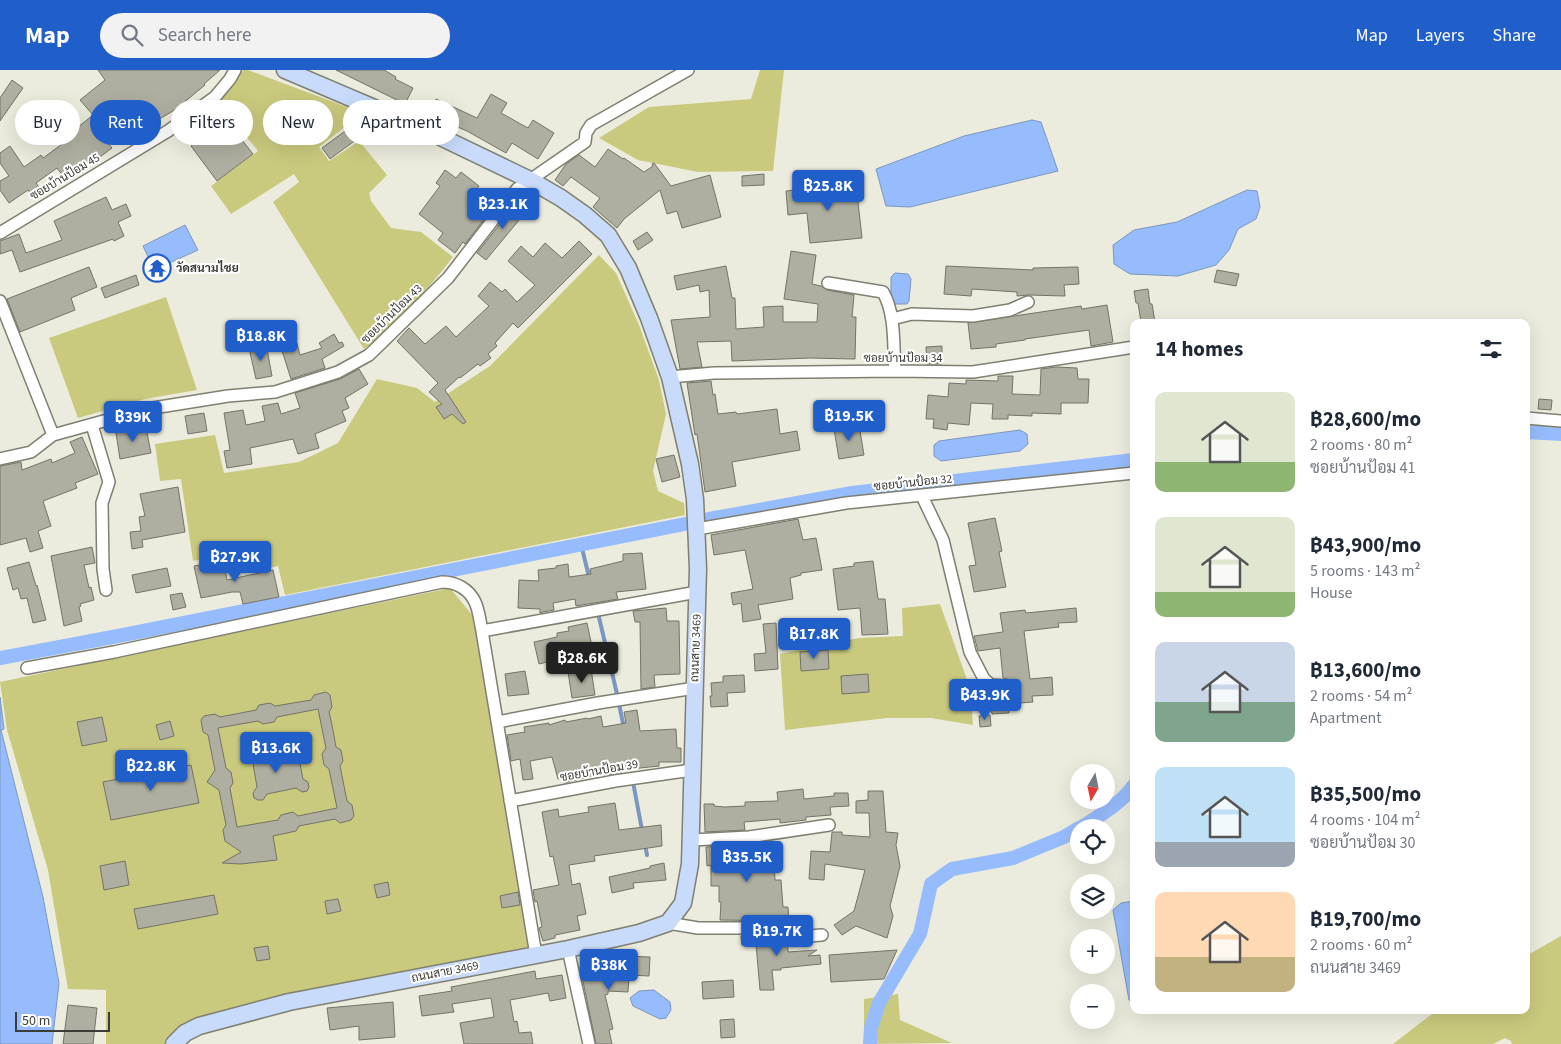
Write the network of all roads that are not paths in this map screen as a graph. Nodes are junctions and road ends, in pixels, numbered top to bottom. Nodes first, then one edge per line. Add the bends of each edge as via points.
1 (236, 70) edge
2 (285, 70) edge
3 (688, 70) edge
4 (530, 180) junction
5 (0, 233) edge
6 (828, 283) dead end
7 (0, 301) edge
8 (1028, 302) dead end
9 (892, 319) junction
10 (1130, 348) edge
11 (895, 371) junction
12 (670, 377) junction
13 (1530, 418) edge
14 (1561, 421) edge
15 (92, 425) junction
16 (53, 435) junction
17 (0, 458) edge
18 (1130, 473) edge
19 (922, 496) junction
20 (697, 529) junction
21 (106, 590) dead end
22 (698, 592) junction
23 (482, 631) junction
24 (27, 668) dead end
25 (1007, 686) dead end
26 (694, 688) junction
27 (497, 722) junction
28 (692, 770) junction
29 (510, 801) junction
30 (829, 825) dead end
31 (692, 840) junction
32 (668, 923) junction
33 (822, 935) dead end
34 (568, 949) junction
35 (536, 955) junction
36 (174, 1044) edge
37 (589, 1044) edge

1 - 5 street, ซอยบ้านป้อม 45 via 215,97 168,131
2 - 4 street, ถนนสาย 3469 via 435,134
3 - 4 street, ซอยบ้านป้อม 43 via 591,125 585,142
4 - 12 street, ถนนสาย 3469 via 585,215 608,235 628,268
4 - 15 street, ซอยบ้านป้อม 43 via 517,189 448,278 380,346 354,364 275,392 147,409
6 - 9 street via 883,292
7 - 16 street
8 - 9 street via 1010,310 973,316 912,314
9 - 11 street
10 - 11 street, ซอยบ้านป้อม 34 via 973,372
11 - 12 street, ซอยบ้านป้อม 34 via 714,373
12 - 20 street, ถนนสาย 3469 via 690,464
13 - 14 street
15 - 16 street, ซอยบ้านป้อม 43
15 - 21 street via 108,482 102,503
16 - 17 street via 31,452
18 - 19 street, ซอยบ้านป้อม 32
19 - 20 street, ซอยบ้านป้อม 32 via 846,503
19 - 25 street via 943,540 970,652 984,679 991,685
20 - 22 street, ถนนสาย 3469
22 - 23 street
22 - 26 street, ถนนสาย 3469
23 - 24 street via 476,602 466,590 452,582 442,582
23 - 27 street
26 - 27 street
26 - 28 street, ถนนสาย 3469
27 - 29 street
28 - 29 street, ซอยบ้านป้อม 39
28 - 31 street, ถนนสาย 3469
29 - 35 street
30 - 31 street via 748,837
31 - 32 street, ถนนสาย 3469 via 683,903
32 - 33 street via 698,928 786,928 809,936
32 - 34 street, ถนนสาย 3469 via 639,934
34 - 35 street, ถนนสาย 3469
34 - 37 street
35 - 36 street, ถนนสาย 3469 via 290,1002 199,1026 185,1032

